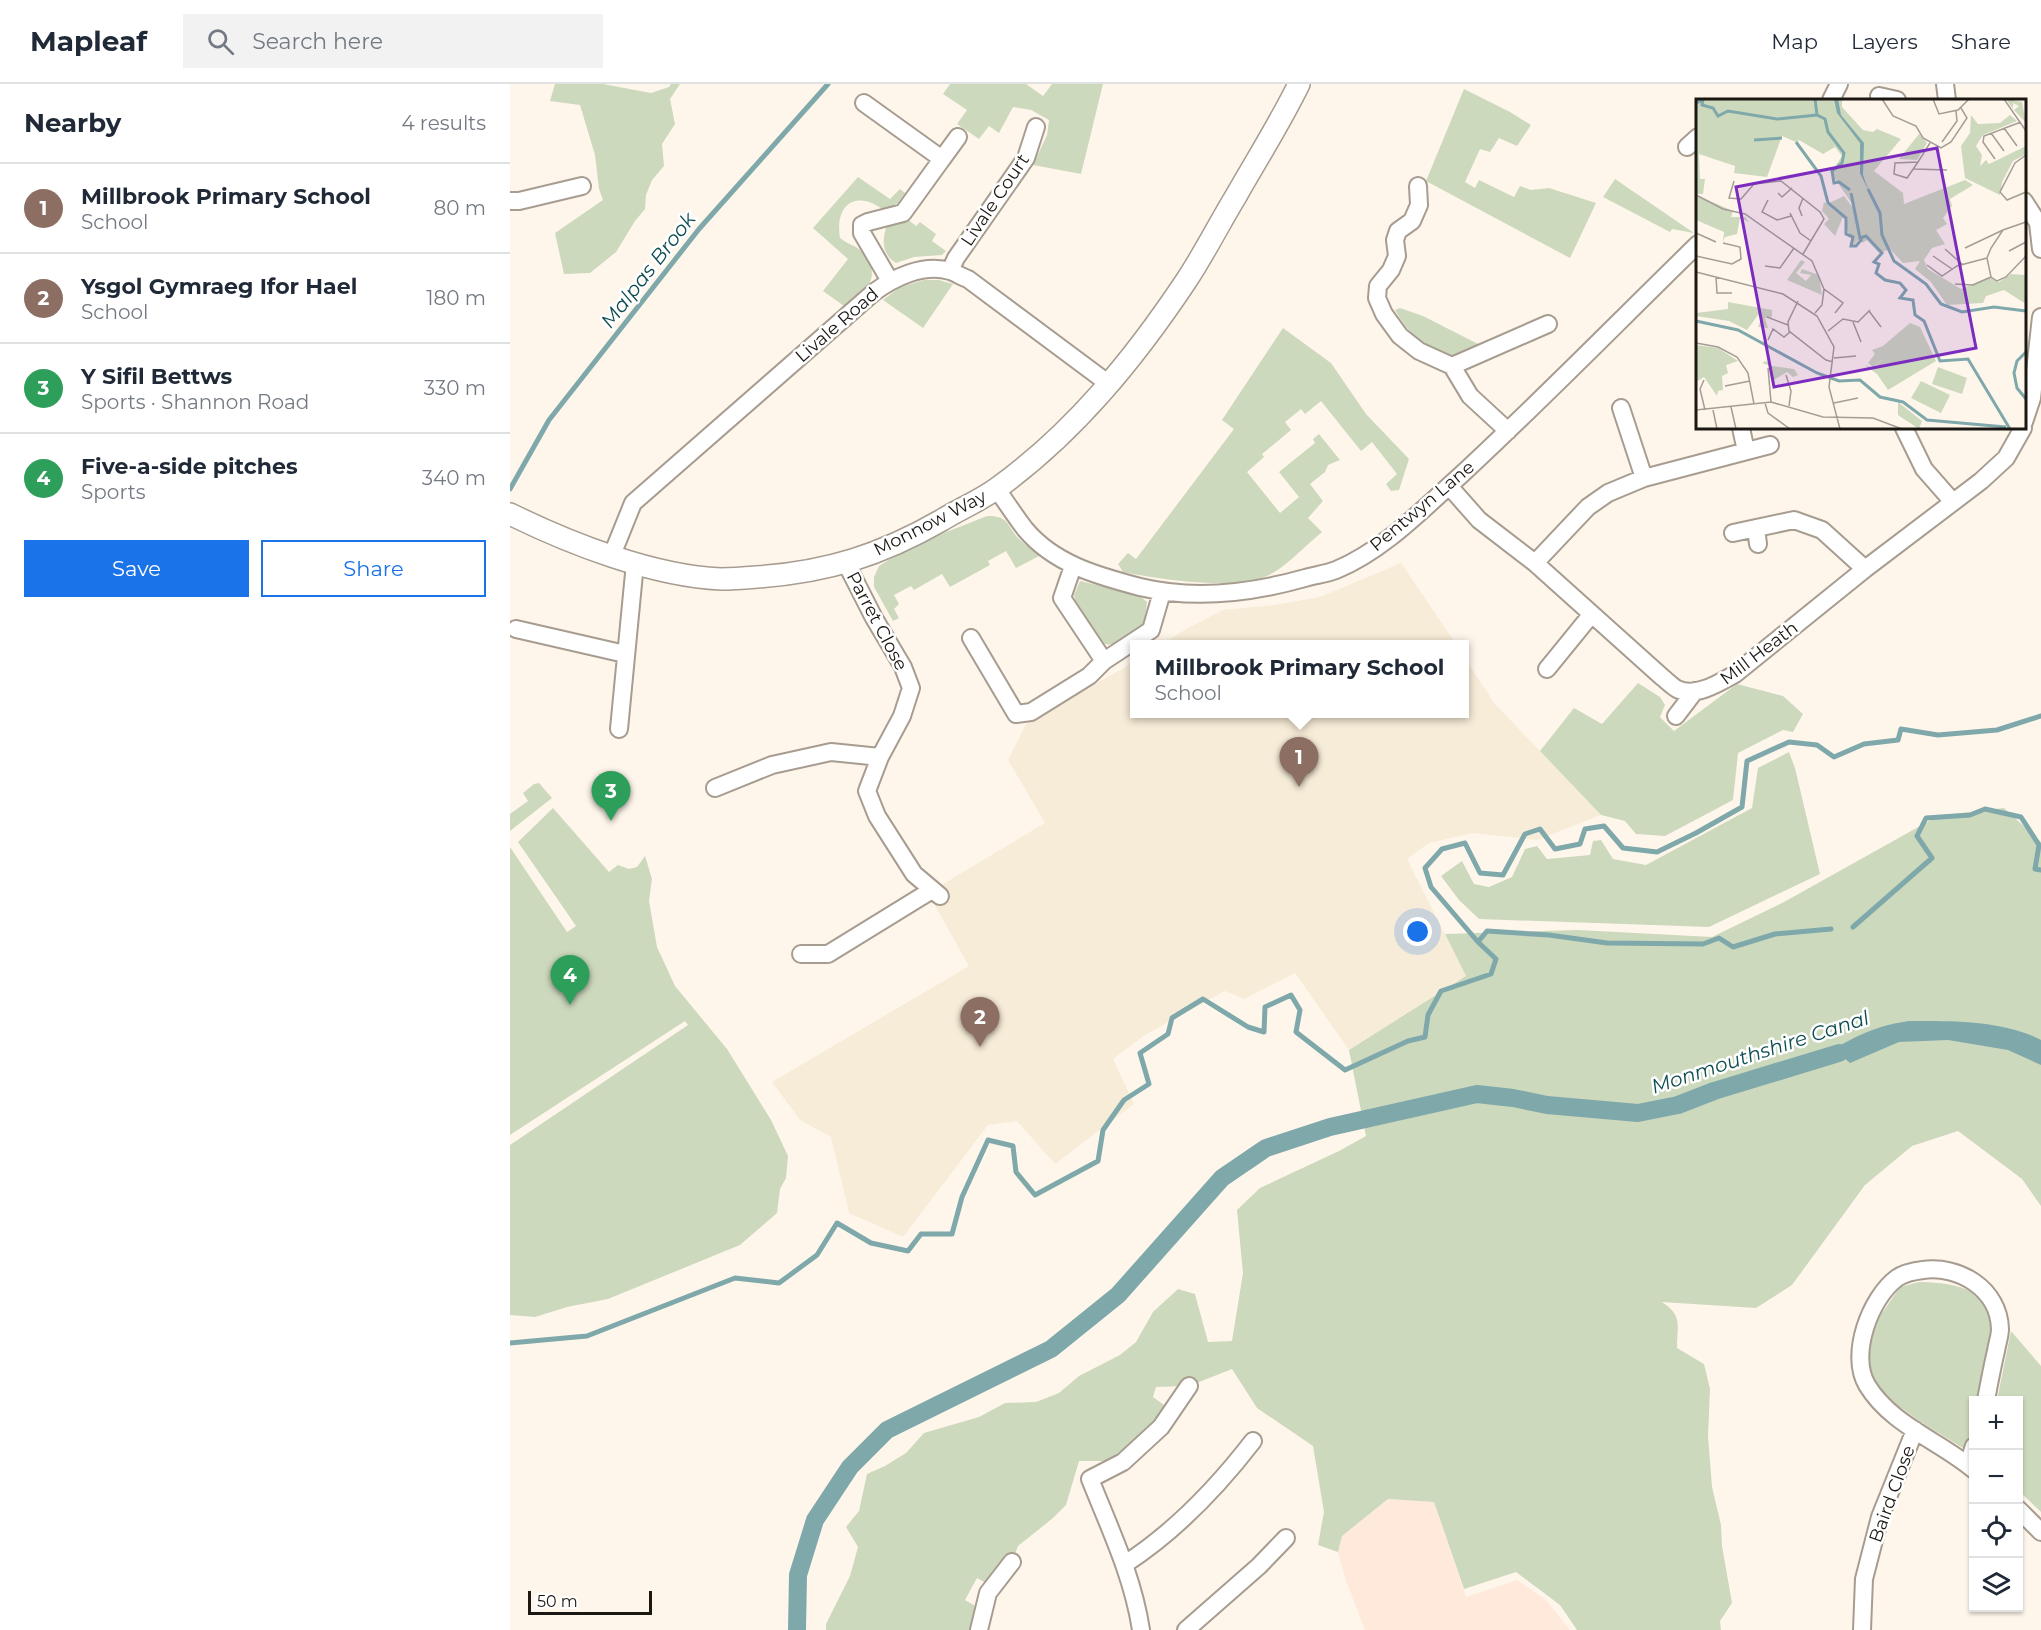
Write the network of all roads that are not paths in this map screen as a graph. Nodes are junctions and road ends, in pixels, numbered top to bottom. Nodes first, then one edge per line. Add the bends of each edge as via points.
1 (1299, 84) edge
2 (1839, 84) edge
3 (1945, 84) edge
4 (1879, 96) dead end
5 (1832, 99) edge
6 (1892, 99) edge
7 (1947, 99) edge
8 (864, 103) dead end
9 (1036, 128) dead end
10 (958, 137) dead end
11 (942, 159) junction
12 (582, 186) dead end
13 (1418, 186) dead end
14 (510, 201) edge
15 (2026, 203) edge
16 (1696, 246) edge
17 (2041, 249) edge
18 (950, 271) junction
19 (890, 281) junction
20 (2041, 317) edge
21 (1548, 324) dead end
22 (1452, 366) junction
23 (1109, 384) junction
24 (1621, 408) dead end
25 (2026, 419) edge
26 (1741, 429) edge
27 (1904, 429) edge
28 (2022, 429) edge
29 (1508, 431) junction
30 (1770, 445) dead end
31 (1746, 451) junction
32 (1644, 478) junction
33 (1449, 486) junction
34 (996, 488) junction
35 (1953, 502) junction
36 (512, 515) edge
37 (1733, 533) dead end
38 (612, 555) junction
39 (635, 563) junction
40 (846, 563) junction
41 (1535, 563) junction
42 (1073, 566) junction
43 (1865, 569) junction
44 (1162, 592) junction
45 (1591, 615) junction
46 (516, 629) dead end
47 (970, 638) dead end
48 (1136, 640) edge
49 (1130, 644) edge
50 (625, 654) junction
51 (1104, 661) junction
52 (1547, 669) dead end
53 (1695, 691) junction
54 (1676, 716) dead end
55 (619, 729) dead end
56 (880, 758) junction
57 (715, 788) dead end
58 (801, 954) dead end
59 (1189, 1386) dead end
60 (1987, 1396) edge
61 (1915, 1430) junction
62 (1253, 1441) dead end
63 (1969, 1466) edge
64 (2023, 1513) edge
65 (2041, 1532) edge
66 (1286, 1538) dead end
67 (1012, 1562) dead end
68 (1125, 1564) junction
69 (979, 1630) edge
70 (1141, 1630) edge
71 (1186, 1630) edge
72 (1862, 1630) edge

1 - 23 street, Monnow Way via 1187,279
2 - 5 street
3 - 7 street
4 - 6 street
8 - 11 street
9 - 18 street, Livale Court via 1026,158
10 - 11 street
11 - 19 street via 903,213 862,225 862,233
12 - 14 street
13 - 22 street via 1419,205 1412,221 1398,231 1396,256 1378,286 1377,298 1400,336 1419,351
15 - 17 street via 2038,223
16 - 29 street, Pentwyn Lane
18 - 19 street, Livale Road via 917,271
18 - 23 street, Livale Road via 968,279
19 - 38 street, Livale Road via 633,503
20 - 25 street
21 - 22 street
22 - 29 street via 1470,396
23 - 34 street, Monnow Way via 1065,432
24 - 32 street
26 - 31 street
27 - 35 street via 1924,470
28 - 35 street, Mill Heath via 2006,458
29 - 33 street, Pentwyn Lane
30 - 31 street
31 - 32 street
32 - 41 street via 1608,493 1588,507
33 - 41 street via 1479,520
33 - 44 street, Pentwyn Lane via 1383,543 1336,570 1282,586 1218,594
34 - 40 street, Monnow Way via 920,532
34 - 42 street, Pentwyn Lane via 1026,530 1047,550
35 - 43 street, Mill Heath
36 - 38 street, Monnow Way
37 - 43 street via 1757,536 1794,520 1822,530
38 - 39 street, Monnow Way
39 - 40 street, Monnow Way via 722,579 784,575
39 - 50 street
40 - 56 street, Parret Close via 911,688 902,716
41 - 45 street
42 - 44 street, Pentwyn Lane
42 - 51 street via 1062,598
43 - 53 street, Mill Heath via 1735,675
44 - 48 street via 1151,630
45 - 52 street
45 - 53 street via 1678,690
46 - 50 street
47 - 51 street via 1016,714 1031,712 1089,676
49 - 51 street
50 - 55 street
53 - 54 street
56 - 57 street via 831,752 772,765
56 - 58 street, Parret Close via 867,791 877,816 914,874 936,893 828,954
59 - 68 street via 1161,1427 1123,1462 1090,1479
60 - 61 street via 2000,1329 1988,1293 1972,1280 1937,1268 1913,1271 1898,1278 1871,1314 1859,1359 1866,1384 1884,1407
61 - 63 street
61 - 72 street, Baird Close via 1880,1517 1864,1579
62 - 68 street via 1189,1514 1153,1546
64 - 65 street
66 - 71 street
67 - 69 street via 988,1593
68 - 70 street

